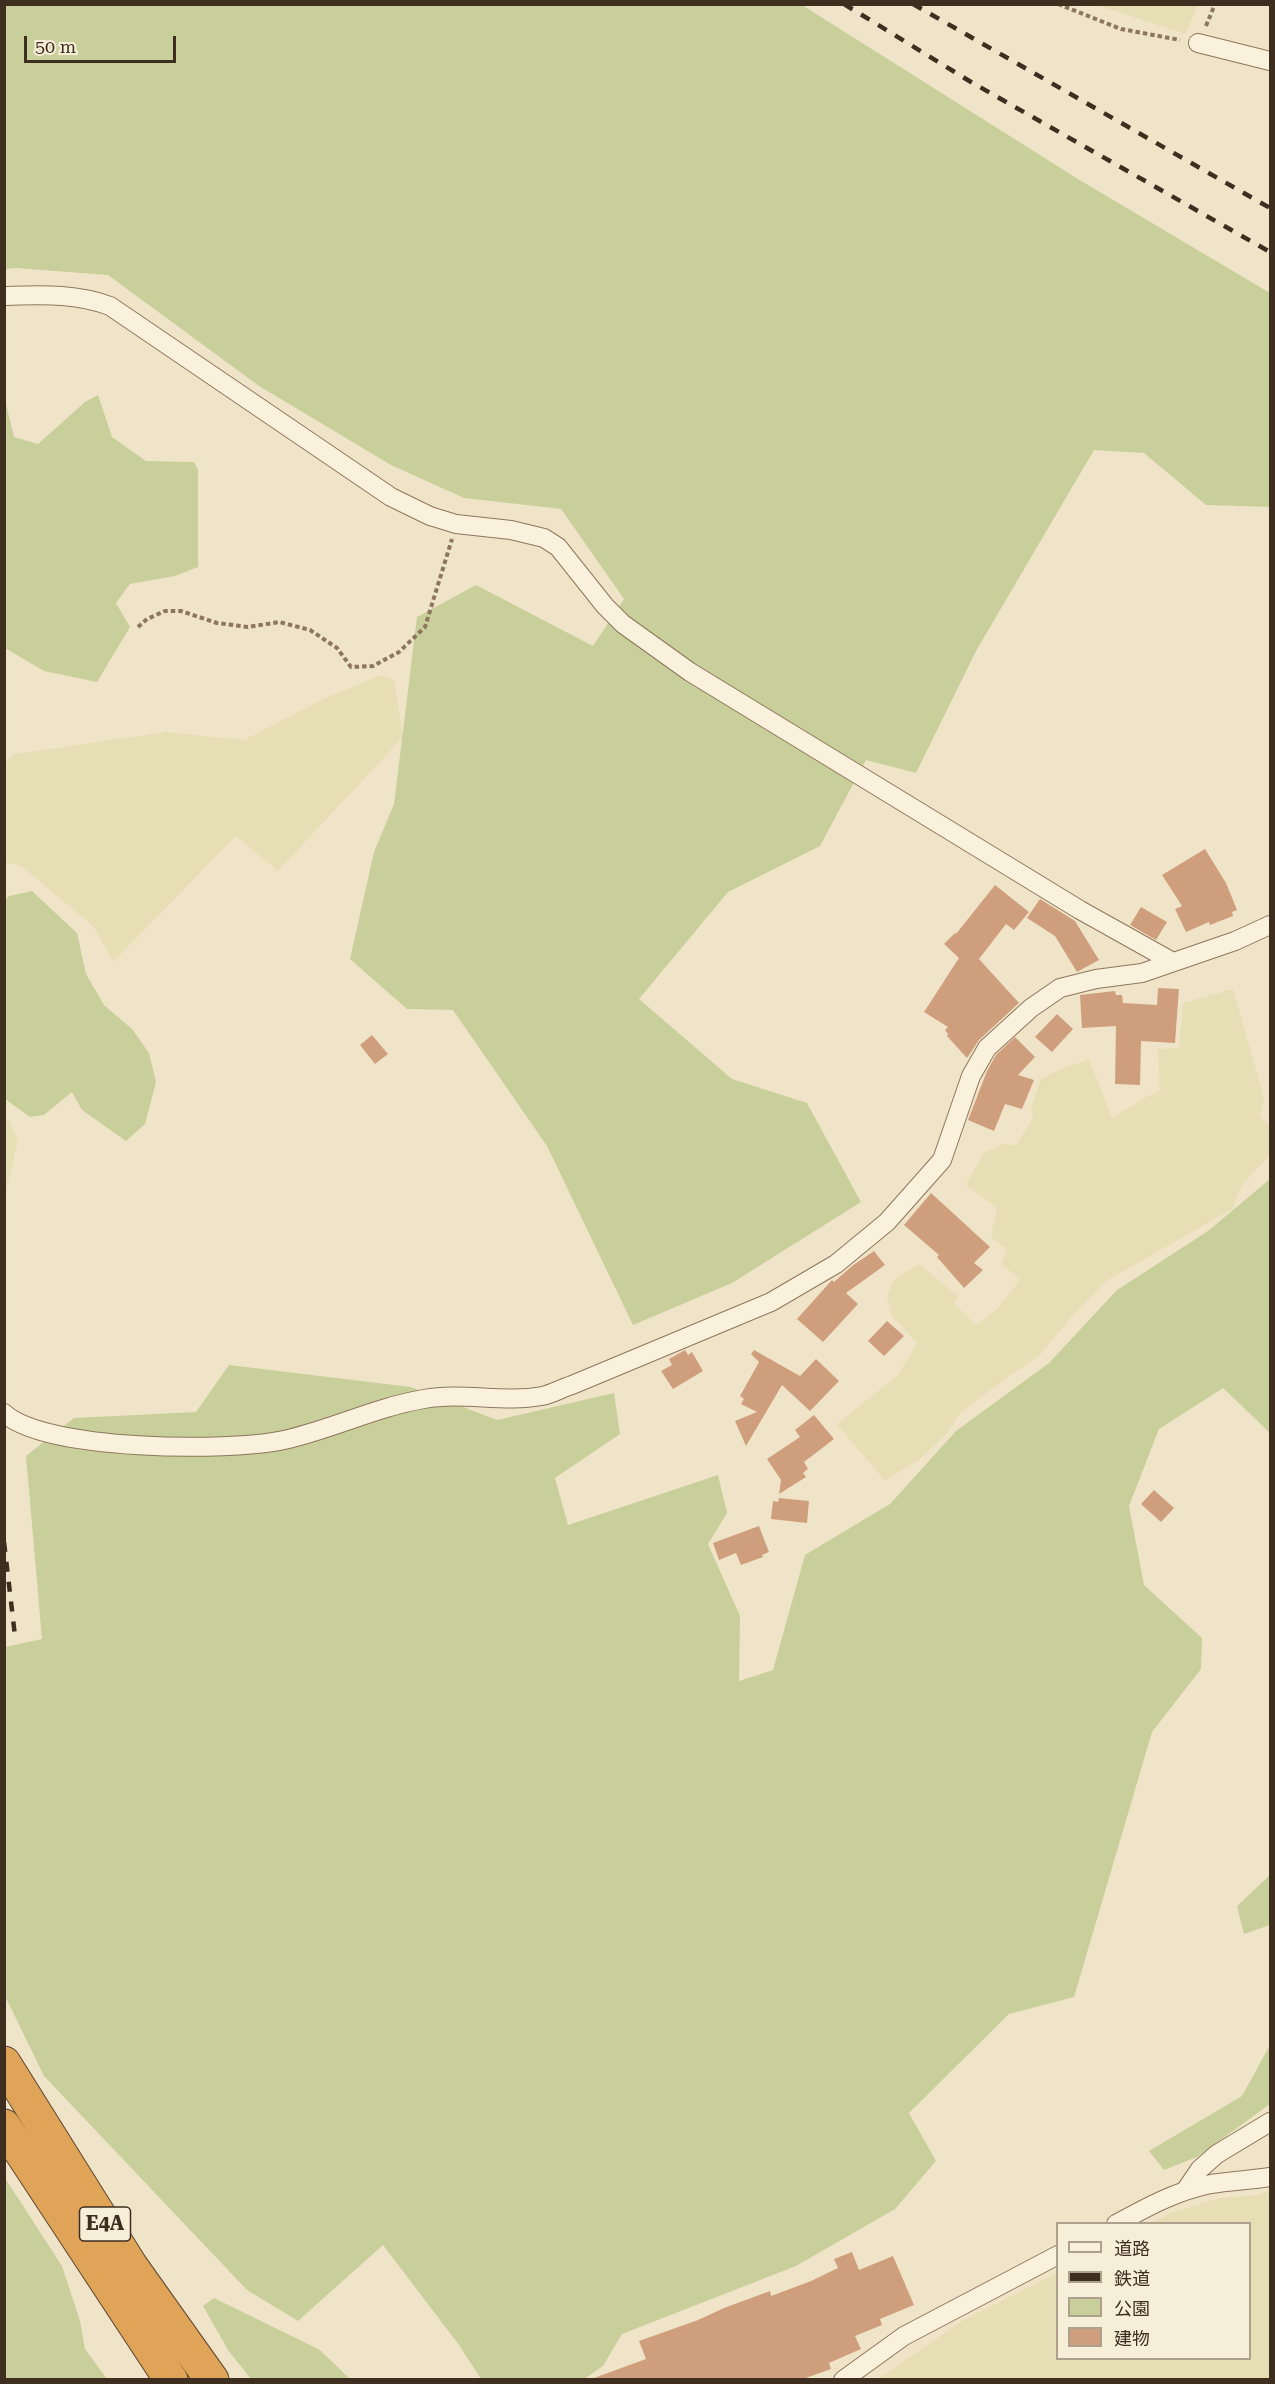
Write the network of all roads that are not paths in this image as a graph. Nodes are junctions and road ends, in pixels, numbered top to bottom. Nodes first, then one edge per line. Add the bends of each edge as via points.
1 (1198, 43) road end
2 (1270, 61) edge
3 (4, 296) edge
4 (1270, 925) edge
5 (1173, 962) junction
6 (4, 1413) edge
7 (4, 2063) edge
8 (1270, 2122) edge
9 (4, 2126) edge
10 (1270, 2176) edge
11 (1185, 2191) junction
12 (1118, 2222) edge
13 (1056, 2256) edge
14 (171, 2379) edge
15 (212, 2379) edge
16 (843, 2379) edge

1 - 2 street
3 - 5 street via 55,294 88,298 110,306 391,497 456,524 544,537 558,547 623,624 690,672 1080,910
4 - 5 street
5 - 6 street via 1142,973 1060,988 1031,1008 987,1048 971,1076 942,1160 887,1222 836,1264 771,1302 572,1385 542,1396 424,1398 284,1440 214,1447 145,1446 50,1434
7 - 15 highway, E4A via 132,2266
8 - 11 street via 1217,2154 1200,2169
9 - 14 highway, E4A
10 - 11 street
11 - 12 street
13 - 16 street via 904,2336

